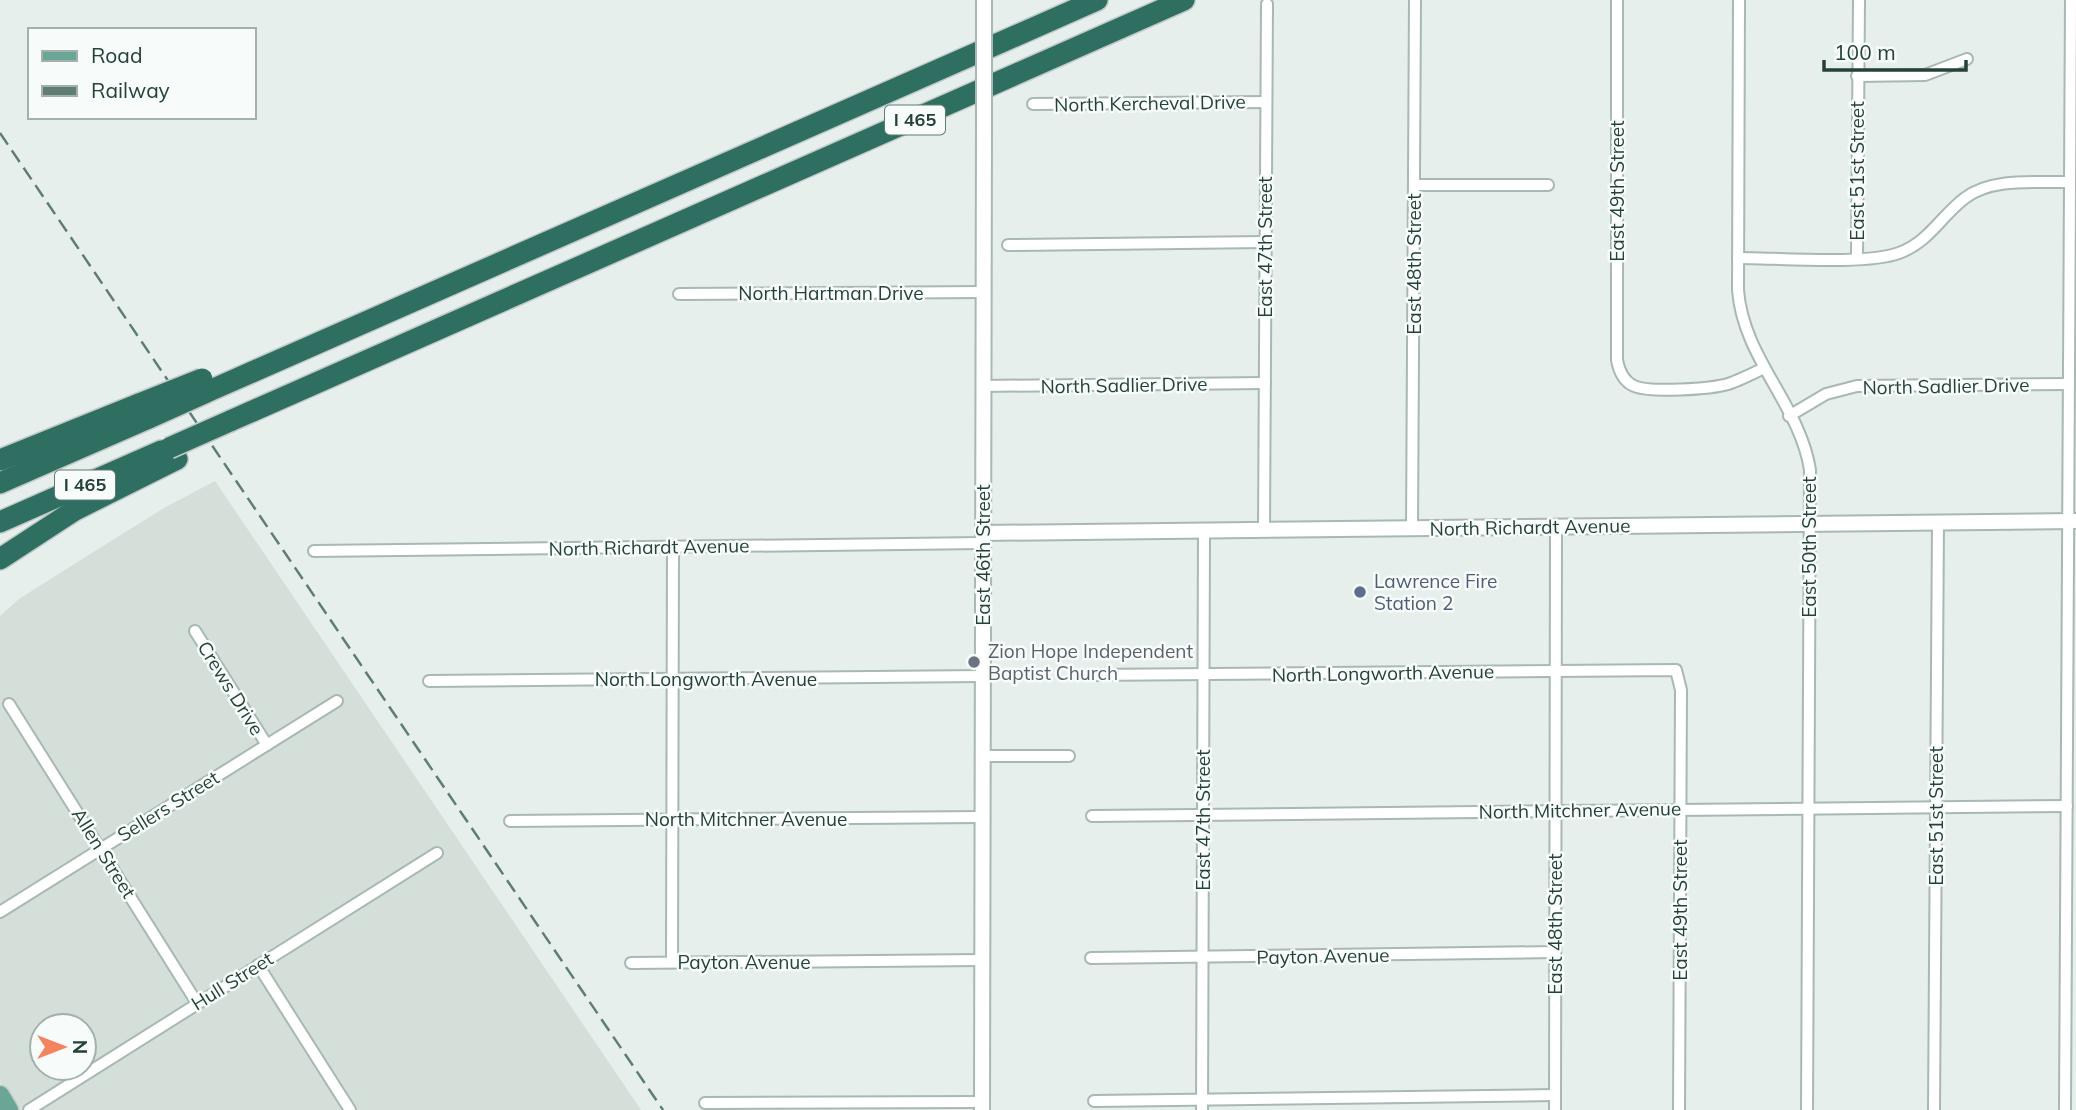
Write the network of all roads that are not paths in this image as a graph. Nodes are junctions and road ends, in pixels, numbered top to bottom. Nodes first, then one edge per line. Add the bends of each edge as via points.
1 (984, 0) edge
2 (1097, 0) edge
3 (1184, 0) edge
4 (1415, 0) edge
5 (1617, 0) edge
6 (1739, 0) edge
7 (1858, 0) edge
8 (2072, 3) edge
9 (1267, 4) dead end
10 (1968, 59) dead end
11 (1857, 76) junction
12 (1266, 102) junction
13 (1033, 104) dead end
14 (2069, 182) junction
15 (1414, 185) junction
16 (1548, 185) dead end
17 (1265, 242) junction
18 (1008, 245) dead end
19 (1738, 258) junction
20 (1857, 258) junction
21 (983, 292) junction
22 (679, 294) dead end
23 (1764, 368) junction
24 (1265, 383) junction
25 (2069, 384) junction
26 (982, 386) junction
27 (144, 411) junction
28 (1788, 416) junction
29 (173, 453) junction
30 (0, 460) edge
31 (0, 483) edge
32 (2072, 521) edge
33 (0, 522) edge
34 (1938, 523) junction
35 (1809, 524) junction
36 (1556, 527) junction
37 (1412, 529) junction
38 (1204, 531) junction
39 (1264, 531) junction
40 (983, 538) junction
41 (673, 547) junction
42 (314, 551) dead end
43 (0, 559) edge
44 (195, 631) dead end
45 (1676, 670) joint
46 (1556, 671) junction
47 (1089, 675) dead end
48 (1203, 675) junction
49 (983, 676) junction
50 (673, 679) junction
51 (429, 681) dead end
52 (337, 701) dead end
53 (9, 704) dead end
54 (267, 745) junction
55 (982, 756) junction
56 (1069, 756) dead end
57 (1936, 806) junction
58 (2067, 806) junction
59 (1808, 808) junction
60 (1556, 810) junction
61 (1681, 810) junction
62 (1092, 816) dead end
63 (1203, 816) junction
64 (982, 817) junction
65 (672, 820) junction
66 (510, 821) dead end
67 (101, 848) junction
68 (437, 853) dead end
69 (0, 912) edge
70 (1555, 952) junction
71 (1091, 958) dead end
72 (1202, 958) junction
73 (982, 960) junction
74 (672, 962) junction
75 (631, 963) dead end
76 (258, 965) junction
77 (197, 1003) junction
78 (0, 1095) edge
79 (1555, 1095) junction
80 (1094, 1101) dead end
81 (705, 1103) dead end
82 (1202, 1105) edge
83 (982, 1106) edge
84 (9, 1110) edge
85 (29, 1110) edge
86 (350, 1110) edge
87 (1555, 1110) edge
88 (1679, 1110) edge
89 (1807, 1110) edge
90 (1934, 1110) edge
91 (2065, 1110) edge

1 - 21 street, East 46th Street, bridge
2 - 27 highway, I 465, bridge via 275,359
3 - 29 highway, I 465, bridge via 362,364
4 - 15 street, East 48th Street
5 - 23 street, East 49th Street via 1617,360 1626,380 1644,388 1712,387
6 - 19 street, East 50th Street
7 - 11 street, East 51st Street
8 - 14 street
9 - 12 street, East 47th Street
10 - 11 street via 1925,75
11 - 20 street, East 51st Street
12 - 13 street, North Kercheval Drive
12 - 17 street, East 47th Street
14 - 20 street via 1979,190 1963,199 1912,247 1886,256
14 - 25 street
15 - 16 street
15 - 37 street, East 48th Street
17 - 18 street
17 - 24 street, East 47th Street
19 - 20 street
19 - 23 street, East 50th Street via 1741,316
21 - 22 street, North Hartman Drive
21 - 26 street, East 46th Street
23 - 28 street, East 50th Street
24 - 26 street, North Sadlier Drive
24 - 39 street, East 47th Street
25 - 28 street, North Sadlier Drive via 1862,386 1830,393
25 - 32 street
26 - 40 street, East 46th Street
27 - 30 highway
27 - 31 highway, I 465
28 - 35 street, East 50th Street via 1809,461
29 - 33 highway, I 465
29 - 43 highway
32 - 34 street, North Richardt Avenue
32 - 58 street
34 - 35 street, North Richardt Avenue
34 - 57 street, East 51st Street
35 - 36 street, North Richardt Avenue
35 - 59 street, East 50th Street
36 - 37 street, North Richardt Avenue
36 - 46 street, East 48th Street
37 - 39 street, North Richardt Avenue
38 - 39 street, North Richardt Avenue
38 - 40 street, North Richardt Avenue
38 - 48 street, East 47th Street
40 - 41 street, North Richardt Avenue
40 - 49 street, East 46th Street
41 - 42 street, North Richardt Avenue
41 - 50 street
44 - 54 street, Crews Drive
45 - 46 street, North Longworth Avenue
45 - 61 street, East 49th Street via 1681,690
46 - 48 street, North Longworth Avenue
46 - 60 street, East 48th Street
47 - 48 street, North Longworth Avenue
48 - 63 street, East 47th Street
49 - 50 street, North Longworth Avenue
49 - 55 street, East 46th Street
50 - 51 street, North Longworth Avenue
50 - 65 street
52 - 54 street, Sellers Street
53 - 67 street, Allen Street
54 - 67 street, Sellers Street
55 - 56 street
55 - 64 street, East 46th Street
57 - 58 street, North Mitchner Avenue
57 - 59 street, North Mitchner Avenue
57 - 90 street, East 51st Street
58 - 91 street
59 - 61 street, North Mitchner Avenue
59 - 89 street, East 50th Street
60 - 61 street, North Mitchner Avenue
60 - 63 street, North Mitchner Avenue
60 - 70 street, East 48th Street
61 - 88 street, East 49th Street
62 - 63 street, North Mitchner Avenue
63 - 72 street, East 47th Street
64 - 65 street, North Mitchner Avenue
64 - 73 street, East 46th Street
65 - 66 street, North Mitchner Avenue
65 - 74 street
67 - 69 street, Sellers Street
67 - 77 street, Allen Street
68 - 76 street, Hull Street
70 - 72 street, Payton Avenue
70 - 79 street, East 48th Street
71 - 72 street, Payton Avenue
72 - 82 street, East 47th Street
73 - 74 street, Payton Avenue
73 - 83 street, East 46th Street
74 - 75 street, Payton Avenue
76 - 77 street, Hull Street
76 - 86 street
77 - 85 street, Hull Street
78 - 84 main road
79 - 82 street
79 - 87 street, East 48th Street
80 - 82 street
81 - 83 street

